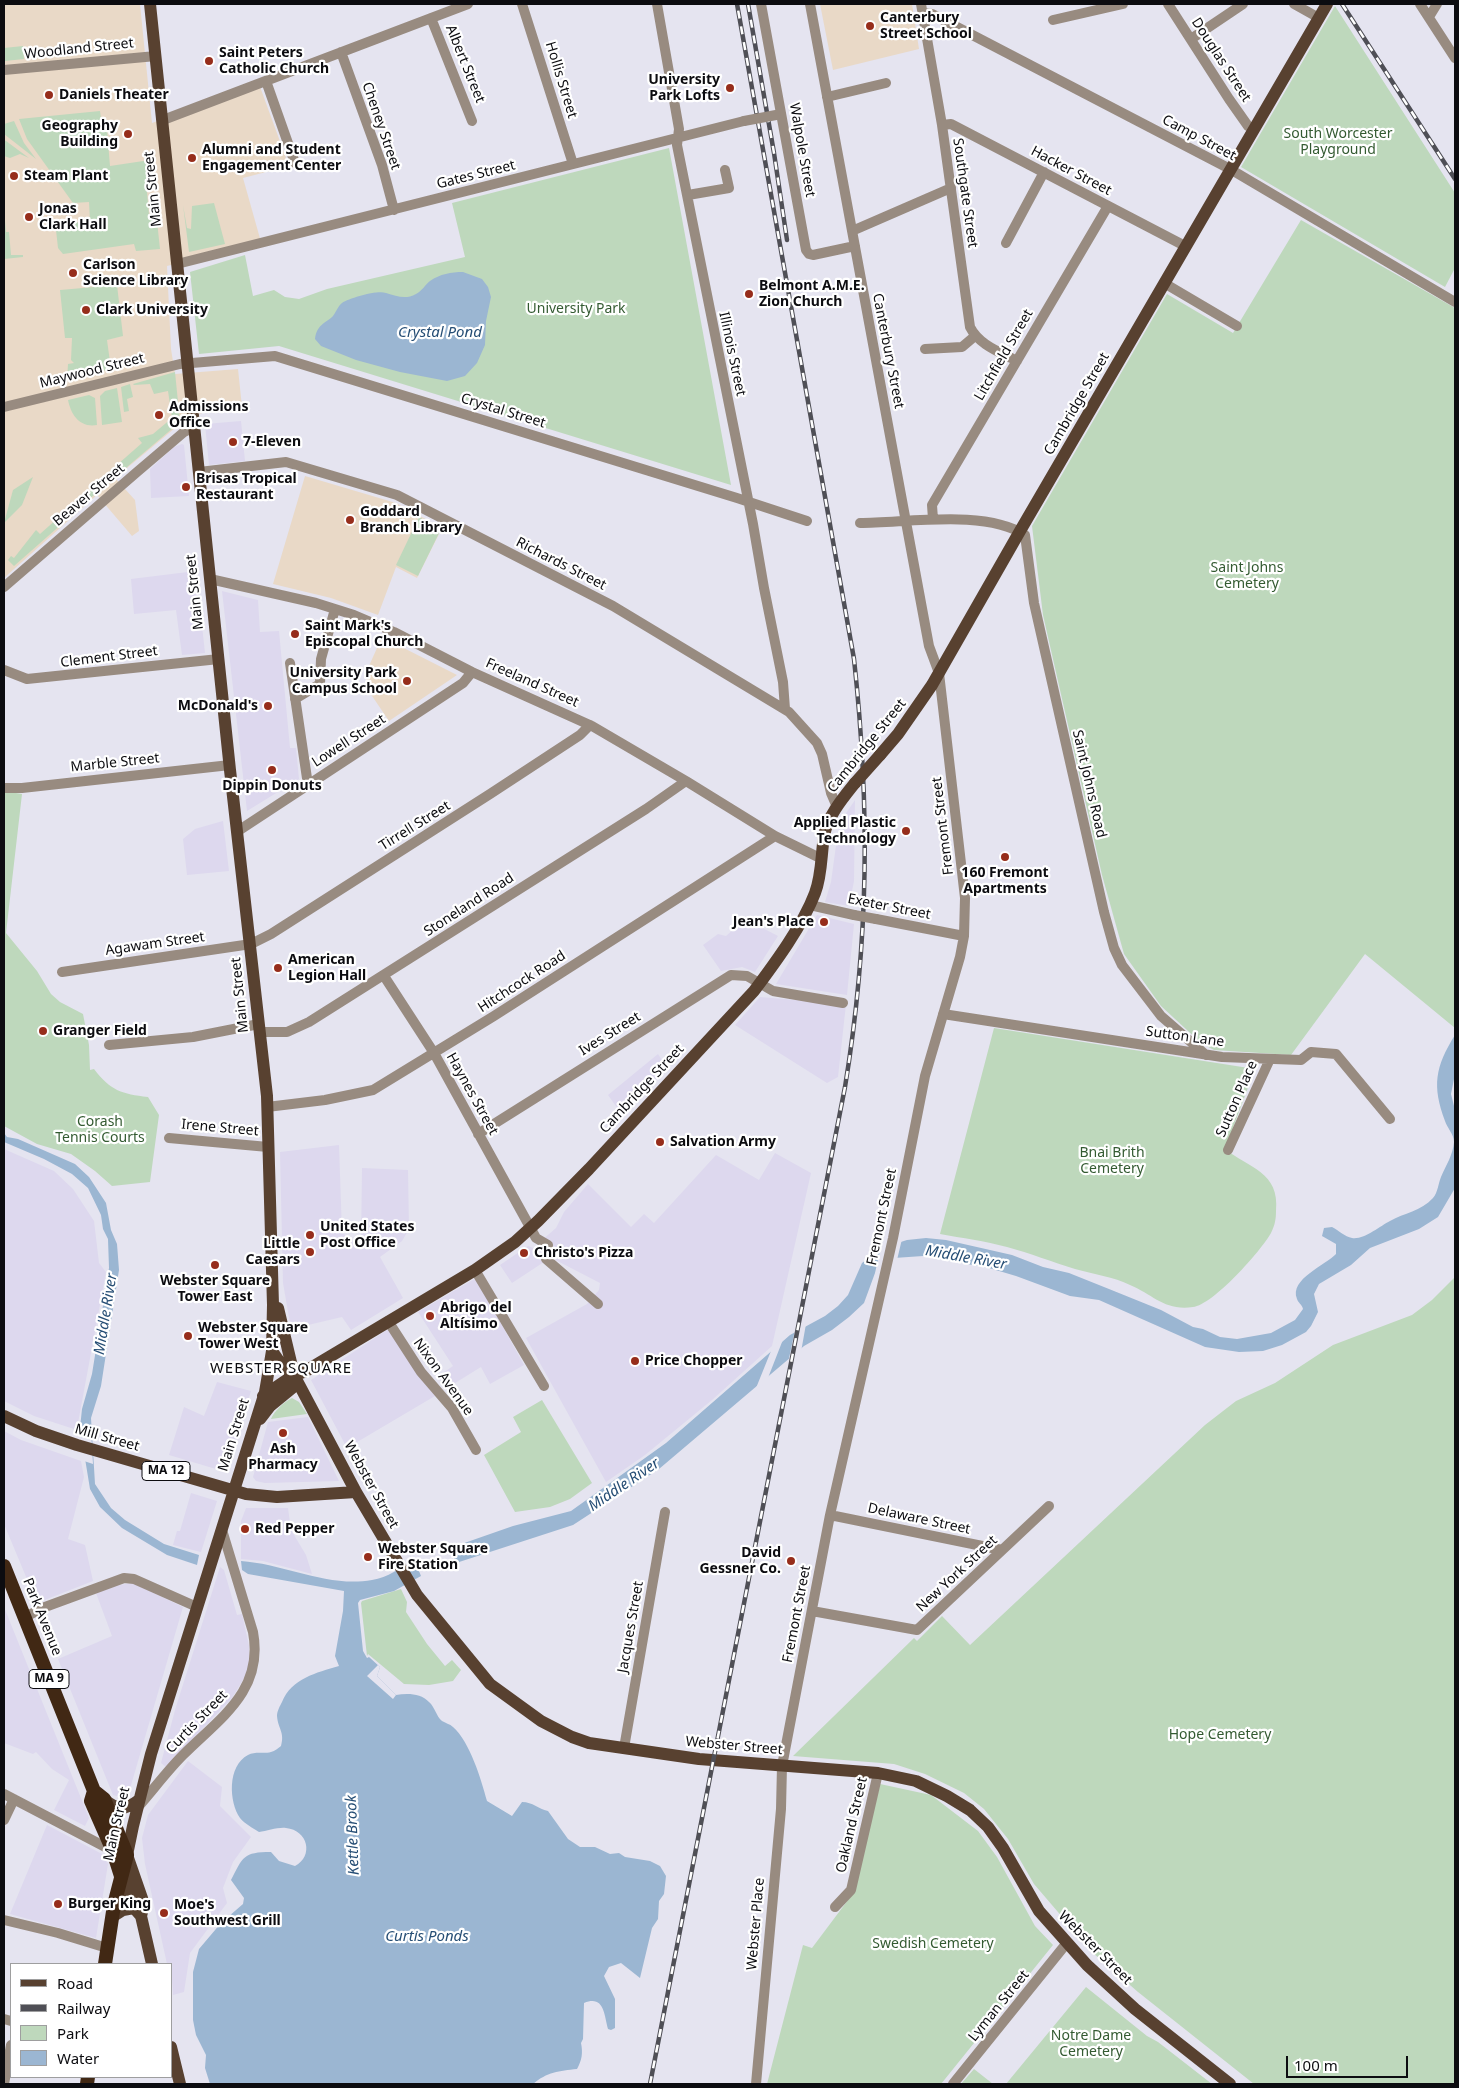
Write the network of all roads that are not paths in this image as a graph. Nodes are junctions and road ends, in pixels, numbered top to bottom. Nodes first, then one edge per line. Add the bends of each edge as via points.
1 (150, 4) edge
2 (468, 4) edge
3 (522, 4) edge
4 (656, 4) edge
5 (761, 4) edge
6 (810, 4) edge
7 (1123, 4) edge
8 (1168, 4) edge
9 (1243, 4) edge
10 (1294, 4) edge
11 (1327, 4) edge
12 (1420, 4) edge
13 (1437, 4) edge
14 (922, 9) edge
15 (1429, 17) junction
16 (431, 18) junction
17 (1319, 18) junction
18 (1053, 20) dead end
19 (1191, 39) junction
20 (341, 52) junction
21 (156, 56) junction
22 (1455, 58) edge
23 (4, 70) edge
24 (266, 81) junction
25 (886, 83) dead end
26 (827, 97) junction
27 (778, 113) junction
28 (163, 120) junction
29 (472, 120) dead end
30 (942, 125) junction
31 (1254, 129) junction
32 (678, 137) junction
33 (295, 163) dead end
34 (573, 164) junction
35 (1230, 169) junction
36 (725, 170) dead end
37 (1044, 172) junction
38 (951, 188) junction
39 (688, 195) junction
40 (1108, 206) junction
41 (394, 210) junction
42 (852, 231) junction
43 (1006, 243) dead end
44 (855, 246) junction
45 (1186, 246) junction
46 (177, 264) junction
47 (1164, 283) junction
48 (1455, 302) edge
49 (1237, 326) dead end
50 (975, 336) junction
51 (925, 349) dead end
52 (1017, 361) junction
53 (187, 363) junction
54 (4, 407) edge
55 (194, 427) junction
56 (199, 472) junction
57 (748, 501) junction
58 (933, 519) junction
59 (907, 520) junction
60 (807, 521) dead end
61 (860, 523) dead end
62 (1020, 531) junction
63 (210, 579) junction
64 (4, 587) edge
65 (335, 609) junction
66 (219, 659) junction
67 (290, 663) dead end
68 (4, 670) edge
69 (472, 672) junction
70 (939, 673) junction
71 (295, 699) junction
72 (785, 709) junction
73 (590, 725) junction
74 (230, 765) junction
75 (686, 780) junction
76 (308, 785) junction
77 (4, 788) edge
78 (837, 807) junction
79 (238, 830) junction
80 (775, 836) junction
81 (822, 859) junction
82 (810, 905) junction
83 (964, 936) junction
84 (251, 944) junction
85 (62, 972) dead end
86 (384, 976) junction
87 (760, 982) junction
88 (843, 1003) dead end
89 (943, 1014) junction
90 (260, 1028) junction
91 (1173, 1028) junction
92 (109, 1045) dead end
93 (1169, 1049) junction
94 (434, 1053) junction
95 (1206, 1055) junction
96 (1270, 1059) junction
97 (267, 1107) junction
98 (1390, 1119) dead end
99 (478, 1134) junction
100 (169, 1138) dead end
101 (268, 1147) junction
102 (1228, 1150) dead end
103 (531, 1228) junction
104 (475, 1270) junction
105 (273, 1284) junction
106 (598, 1304) dead end
107 (388, 1321) junction
108 (272, 1351) junction
109 (294, 1375) junction
110 (544, 1386) dead end
111 (263, 1396) junction
112 (4, 1416) edge
113 (254, 1428) junction
114 (476, 1450) dead end
115 (234, 1491) junction
116 (356, 1492) junction
117 (1049, 1506) dead end
118 (665, 1512) dead end
119 (830, 1514) junction
120 (222, 1530) junction
121 (1002, 1550) junction
122 (4, 1566) edge
123 (197, 1607) junction
124 (812, 1611) junction
125 (25, 1618) junction
126 (624, 1748) junction
127 (782, 1766) junction
128 (878, 1773) junction
129 (4, 1794) edge
130 (99, 1795) junction
131 (14, 1799) junction
132 (138, 1804) junction
133 (4, 1820) edge
134 (120, 1853) junction
135 (122, 1877) junction
136 (835, 1907) dead end
137 (138, 1912) junction
138 (112, 1917) junction
139 (4, 1920) edge
140 (1066, 1944) junction
141 (107, 1948) junction
142 (105, 1963) edge
143 (152, 1963) edge
144 (10, 2051) edge
145 (172, 2051) edge
146 (4, 2084) edge
147 (180, 2084) edge
148 (756, 2084) edge
149 (953, 2084) edge
150 (1230, 2084) edge

1 - 21 main road, Main Street
2 - 16 street
3 - 34 street, Hollis Street
4 - 32 street, Illinois Street
5 - 27 street, Walpole Street
6 - 26 street, Canterbury Street
7 - 18 street
8 - 19 street, Douglas Street
9 - 19 street
10 - 17 street
11 - 17 main road, Cambridge Street
12 - 15 street
13 - 15 street
14 - 30 street, Southgate Street
14 - 35 street, Camp Street
15 - 22 street
16 - 20 street
16 - 29 street, Albert Street
17 - 31 main road, Cambridge Street
19 - 31 street, Douglas Street via 1238,112
20 - 24 street
20 - 41 street, Cheney Street via 382,165
21 - 23 street, Woodland Street
21 - 28 main road, Main Street
24 - 28 street
24 - 33 street
25 - 26 street
26 - 42 street, Canterbury Street
27 - 32 street, Gates Street, bridge
27 - 44 street, Walpole Street via 806,250 813,255
28 - 46 main road, Main Street
30 - 37 street, Hacker Street via 951,124
30 - 38 street, Southgate Street
31 - 35 main road, Cambridge Street
32 - 34 street, Gates Street
32 - 39 street, Illinois Street
34 - 41 street, Gates Street
35 - 45 main road, Cambridge Street
35 - 48 street, Camp Street
36 - 39 street via 729,188
37 - 40 street, Hacker Street
37 - 43 street
38 - 42 street
38 - 50 street, Southgate Street via 970,327
39 - 57 street, Illinois Street
40 - 45 street, Hacker Street
40 - 52 street, Litchfield Street
41 - 46 street, Gates Street
42 - 44 street, Canterbury Street
44 - 59 street, Canterbury Street
45 - 47 main road, Cambridge Street
46 - 53 main road, Main Street
47 - 49 street
47 - 62 main road, Cambridge Street
50 - 51 street via 962,347
50 - 52 street
52 - 58 street, Litchfield Street via 932,505
53 - 54 street, Maywood Street
53 - 55 main road, Main Street
53 - 57 street, Crystal Street via 274,356
55 - 56 main road, Main Street
55 - 64 street, Beaver Street via 150,460
56 - 63 main road, Main Street
56 - 72 street, Richards Street via 286,462 397,495 613,606
57 - 60 street, Crystal Street
57 - 72 street, Illinois Street via 783,682
58 - 59 street
58 - 62 street via 991,522
59 - 61 street
59 - 70 street, Canterbury Street via 929,646
62 - 70 main road, Cambridge Street
62 - 91 street, Saint Johns Road via 1026,534 1036,611 1114,948 1132,980
63 - 65 street, Freeland Street
63 - 66 main road, Main Street
65 - 69 street, Freeland Street via 394,632
65 - 71 street via 321,659 320,684
66 - 68 street, Clement Street via 27,679
66 - 74 main road, Main Street
67 - 71 street
69 - 73 street, Freeland Street
69 - 76 street, Lowell Street via 463,683
70 - 78 main road, Cambridge Street, bridge via 898,734
70 - 83 street, Fremont Street via 965,898
71 - 76 street
72 - 78 street, Richards Street via 802,724 822,754
73 - 75 street, Freeland Street
73 - 84 street, Tirrell Street via 490,794
74 - 77 street, Marble Street
74 - 79 main road, Main Street
75 - 80 street, Freeland Street
75 - 86 street, Stoneland Road via 646,809
76 - 79 street, Lowell Street
78 - 81 main road, Cambridge Street via 824,834
79 - 84 main road, Main Street
80 - 81 street, Freeland Street
80 - 94 street, Hitchcock Road
81 - 82 main road, Cambridge Street via 819,884
82 - 83 street, Exeter Street, bridge
82 - 87 main road, Cambridge Street
83 - 89 street, Fremont Street
84 - 85 street, Agawam Street
84 - 90 main road, Main Street
86 - 90 street, Stoneland Road via 297,1029 287,1032
86 - 94 street, Haynes Street
87 - 88 street, Ives Street via 773,991
87 - 99 street, Ives Street via 739,974 721,980
87 - 103 main road, Cambridge Street
89 - 93 street, Sutton Lane
89 - 119 street, Fremont Street via 925,1076 893,1238
90 - 92 street, Stoneland Road
90 - 97 main road, Main Street
91 - 93 street
91 - 95 street, Saint Johns Road
93 - 95 street, Sutton Lane
94 - 97 street, Hitchcock Road via 373,1090
94 - 99 street, Haynes Street
95 - 96 street, Sutton Lane
96 - 98 street, Sutton Lane via 1301,1060 1311,1052 1336,1054
96 - 102 street, Sutton Place
97 - 101 main road, Main Street
99 - 103 street, Haynes Street
100 - 101 street, Irene Street
101 - 105 main road, Main Street
103 - 104 main road, Cambridge Street
103 - 106 street, Haynes Street via 536,1238 548,1244 546,1259
104 - 107 main road, Cambridge Street
104 - 110 street
105 - 108 main road, Main Street
105 - 109 main road, Webster Street
107 - 109 main road, Cambridge Street
107 - 114 street, Nixon Avenue via 421,1372 452,1408
108 - 109 main road, Webster Street
108 - 111 main road, Main Street
109 - 111 main road, Cambridge Street
109 - 113 main road via 292,1388 270,1406
109 - 116 main road, Webster Street
111 - 113 main road, Main Street
112 - 115 main road, Mill Street / MA 12 via 77,1446
113 - 115 main road, Main Street
115 - 116 main road, MA 12 via 260,1497
115 - 120 main road, Main Street
116 - 126 main road, Webster Street via 416,1595 479,1672 541,1721 589,1743
117 - 121 street, New York Street
118 - 126 street, Jacques Street
119 - 121 street, Delaware Street
119 - 124 street, Fremont Street
120 - 123 main road, Main Street
120 - 132 street, Curtis Street via 253,1632 253,1672 240,1697 224,1717
121 - 124 street, New York Street via 917,1630
122 - 125 highway, Park Avenue / MA 9
123 - 125 street via 134,1579 124,1578 45,1607
123 - 132 main road, Main Street
124 - 127 street, Fremont Street
125 - 130 highway, Park Avenue / MA 9
126 - 127 main road, Webster Street
127 - 128 main road, Webster Street
127 - 148 street, Webster Place via 781,1809
128 - 136 street, Oakland Street via 851,1890
128 - 140 main road, Webster Street via 926,1785 979,1818 999,1843 1039,1911
129 - 131 street
130 - 132 main road via 116,1808
130 - 134 highway, Park Avenue / MA 9 via 91,1801
131 - 133 street
131 - 134 street
132 - 134 main road, Main Street
134 - 135 highway, Park Avenue / MA 9
134 - 137 main road via 144,1904
135 - 137 main road
135 - 138 highway, Main Street
137 - 138 main road via 123,1910
137 - 143 main road
138 - 141 highway, Main Street
139 - 141 street
140 - 149 street, Lyman Street
140 - 150 main road, Webster Street via 1135,2009
141 - 142 highway, Main Street
144 - 146 street
145 - 147 main road

